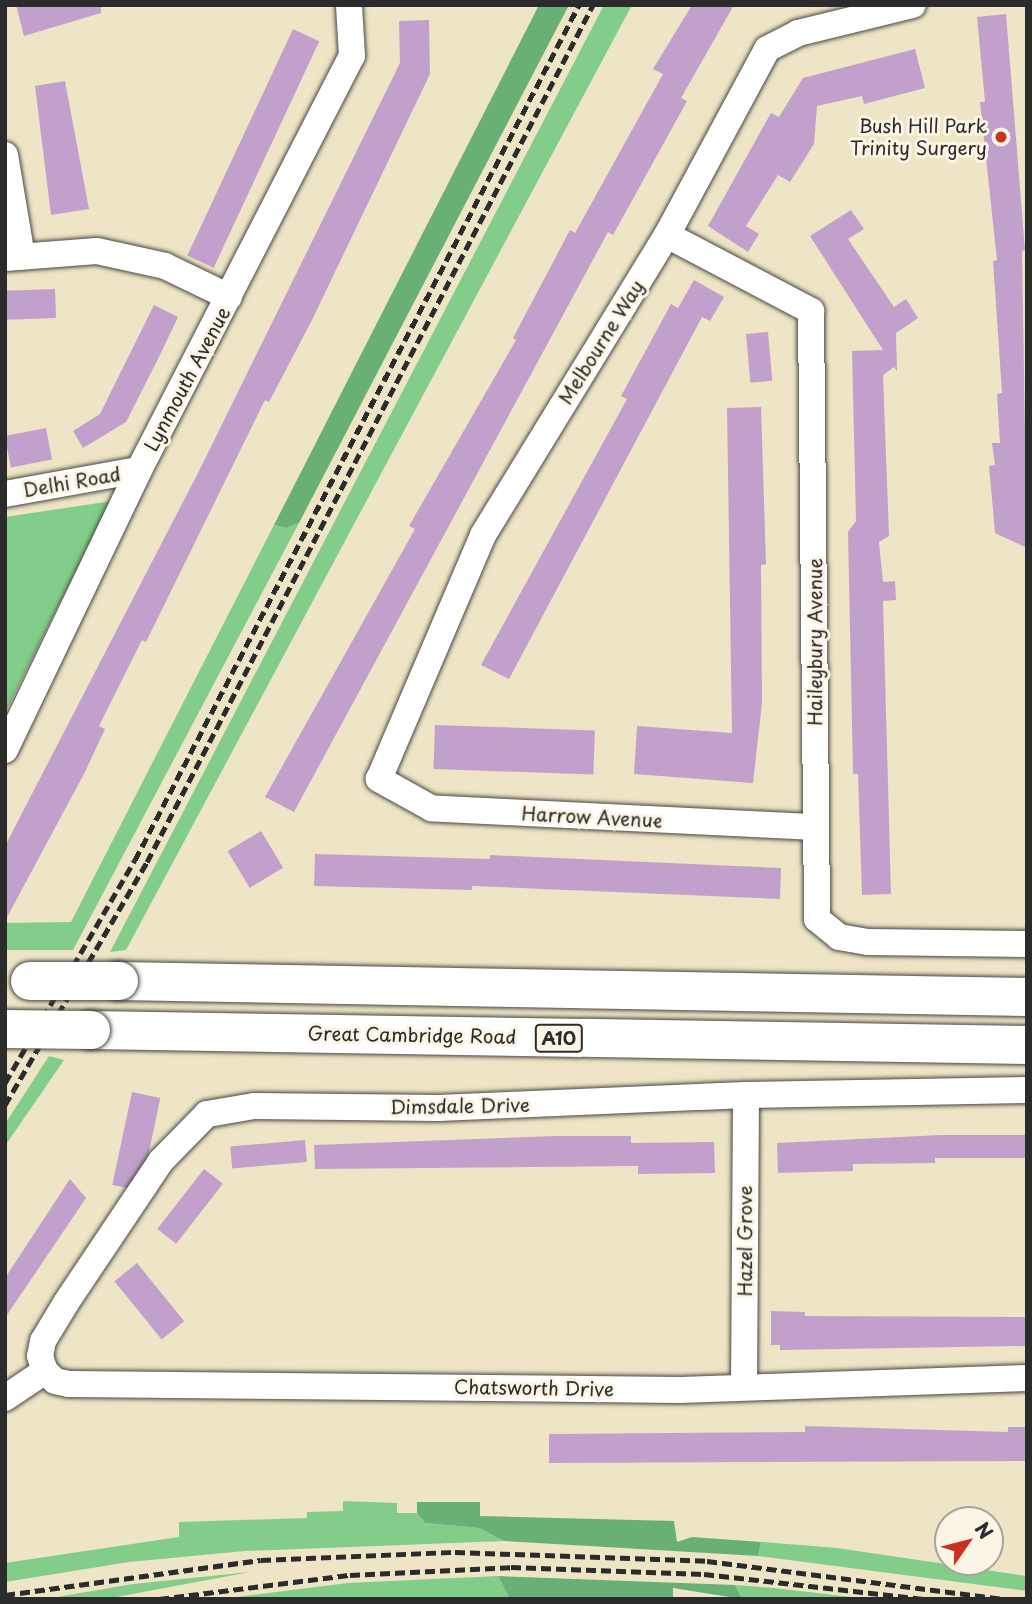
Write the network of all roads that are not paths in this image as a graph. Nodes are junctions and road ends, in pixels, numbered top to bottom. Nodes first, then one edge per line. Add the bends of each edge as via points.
1 (349, 5) edge
2 (914, 5) edge
3 (5, 155) edge
4 (667, 235) junction
5 (14, 258) edge
6 (229, 296) junction
7 (139, 470) junction
8 (5, 494) edge
9 (5, 751) edge
10 (379, 779) joint
11 (813, 827) junction
12 (1027, 944) edge
13 (17, 981) edge
14 (1027, 997) edge
15 (5, 1029) edge
16 (1027, 1045) edge
17 (1027, 1090) edge
18 (746, 1095) junction
19 (45, 1371) junction
20 (1027, 1378) edge
21 (744, 1387) junction
22 (5, 1398) edge

1 - 6 street, Lynmouth Avenue via 352,56
2 - 4 street, Melbourne Way via 798,33 767,49
3 - 5 street
4 - 10 street, Melbourne Way via 483,535
4 - 11 street, Haileybury Avenue via 811,312 816,600
5 - 6 street via 97,251 165,265
6 - 7 street, Lynmouth Avenue
7 - 8 street, Delhi Road
7 - 9 street, Lynmouth Avenue
10 - 11 street, Harrow Avenue via 431,808
11 - 12 street, Haileybury Avenue via 815,910 831,933 868,942
13 - 14 highway, bridge
15 - 16 highway, Great Cambridge Road / A10, bridge
17 - 18 street, Dimsdale Drive
18 - 19 street, Dimsdale Drive via 438,1108 254,1106 207,1114 161,1161 66,1303 43,1341 40,1356
18 - 21 street, Hazel Grove
19 - 21 street, Chatsworth Drive via 55,1381 69,1384
19 - 22 street
20 - 21 street, Chatsworth Drive

